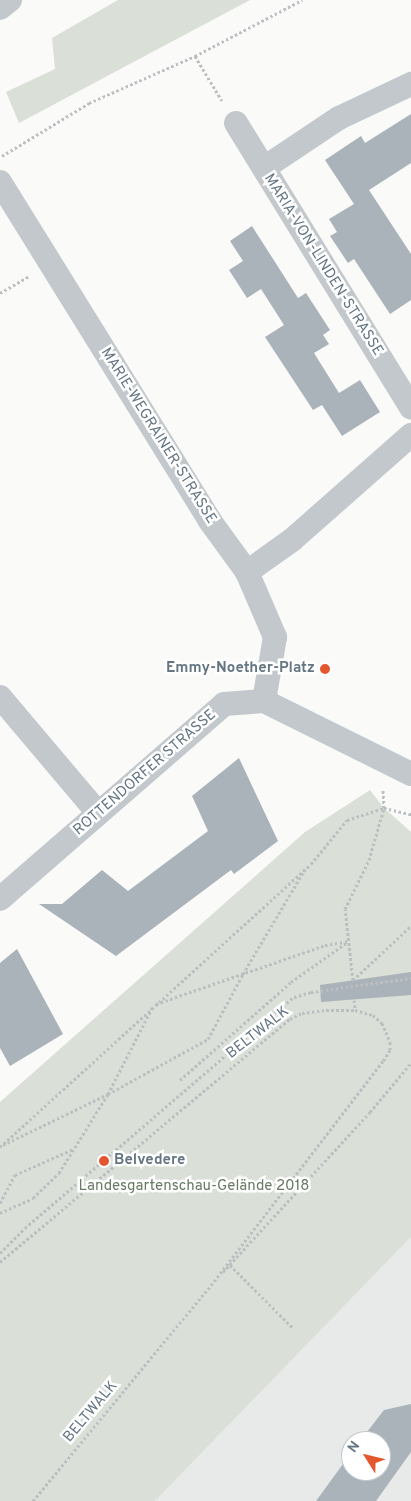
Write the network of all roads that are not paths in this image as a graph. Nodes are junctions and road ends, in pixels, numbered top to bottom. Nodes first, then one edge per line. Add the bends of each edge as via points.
1 (10, 0) edge
2 (0, 8) edge
3 (411, 84) edge
4 (236, 123) road end
5 (264, 168) junction
6 (0, 182) edge
7 (411, 407) edge
8 (411, 435) edge
9 (247, 572) junction
10 (0, 697) edge
11 (264, 701) junction
12 (407, 766) edge
13 (98, 813) junction
14 (0, 899) edge

1 - 2 street
3 - 5 street via 339,118
4 - 5 street, MARIA-VON-LINDEN-STRASSE
5 - 7 street, MARIA-VON-LINDEN-STRASSE
6 - 9 street, MARIE-WEGRAINER-STRASSE via 210,521
8 - 9 street via 292,540
9 - 11 street, MARIE-WEGRAINER-STRASSE via 275,637
10 - 13 street
11 - 12 street
11 - 13 street, ROTTENDORFER STRASSE via 224,704
13 - 14 street, ROTTENDORFER STRASSE

